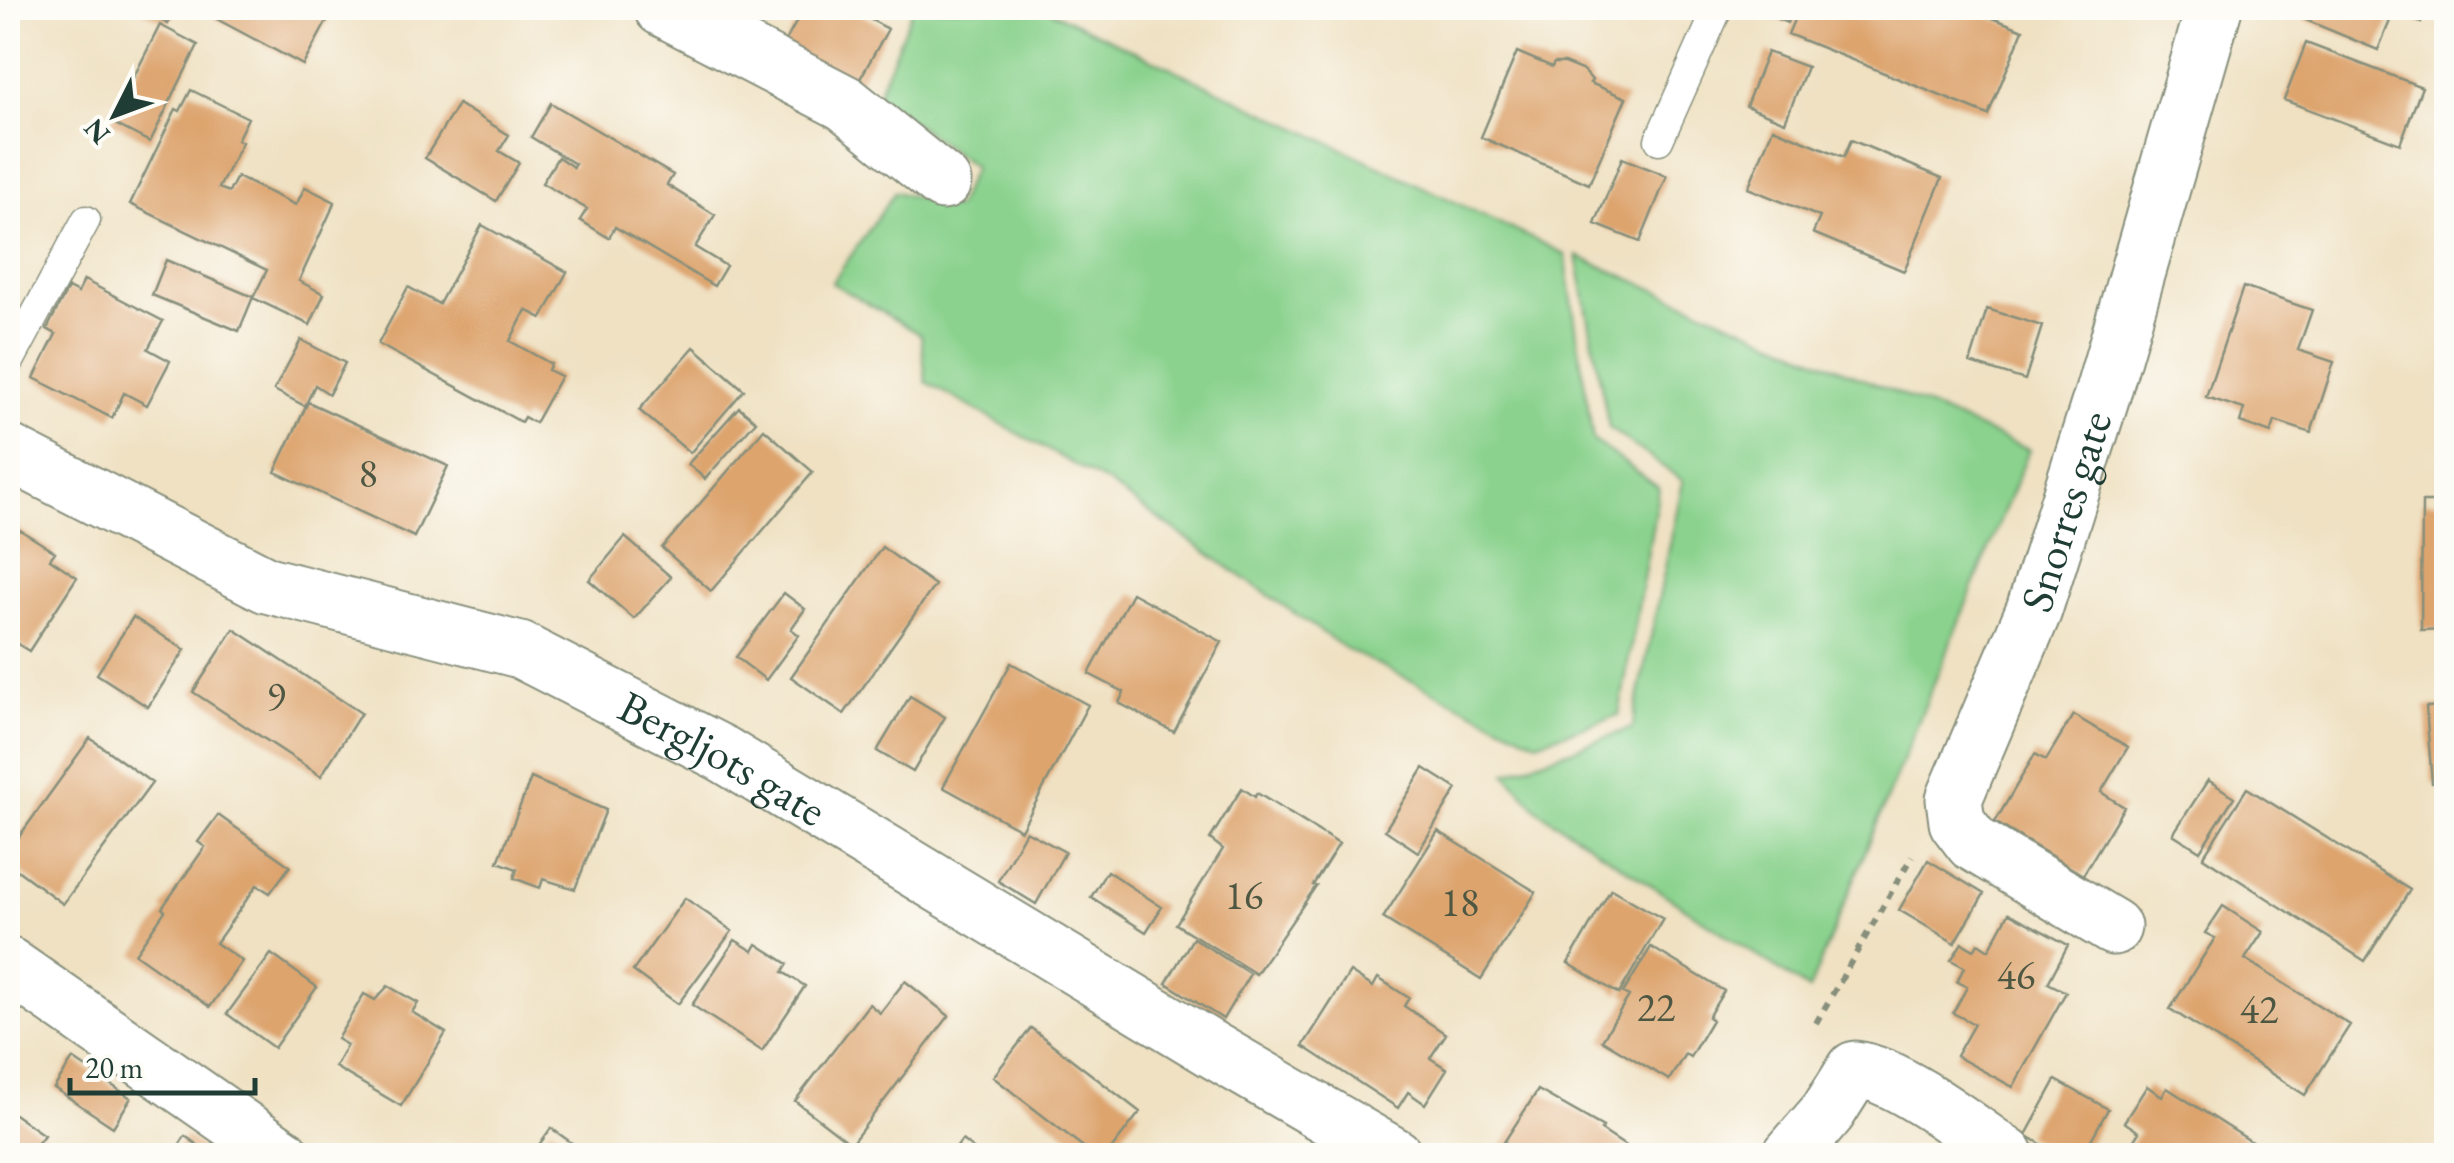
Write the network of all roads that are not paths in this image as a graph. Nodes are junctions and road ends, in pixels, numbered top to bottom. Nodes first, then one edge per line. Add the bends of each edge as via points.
1 (662, 8) edge
2 (1718, 8) edge
3 (2214, 8) edge
4 (1659, 140) dead end
5 (942, 182) dead end
6 (86, 220) dead end
7 (8, 365) edge
8 (8, 452) edge
9 (2113, 927) dead end
10 (8, 965) edge
11 (284, 1156) edge
12 (1395, 1156) edge
13 (1790, 1156) edge
14 (2008, 1156) edge

1 - 5 street via 845,103
2 - 4 lane
3 - 9 street, Snorres gate via 2034,610 1954,799 1958,822 1973,843
6 - 7 lane
8 - 12 street, Bergljots gate via 267,585 520,650 723,754
10 - 11 street
13 - 14 street via 1855,1069 1880,1076

